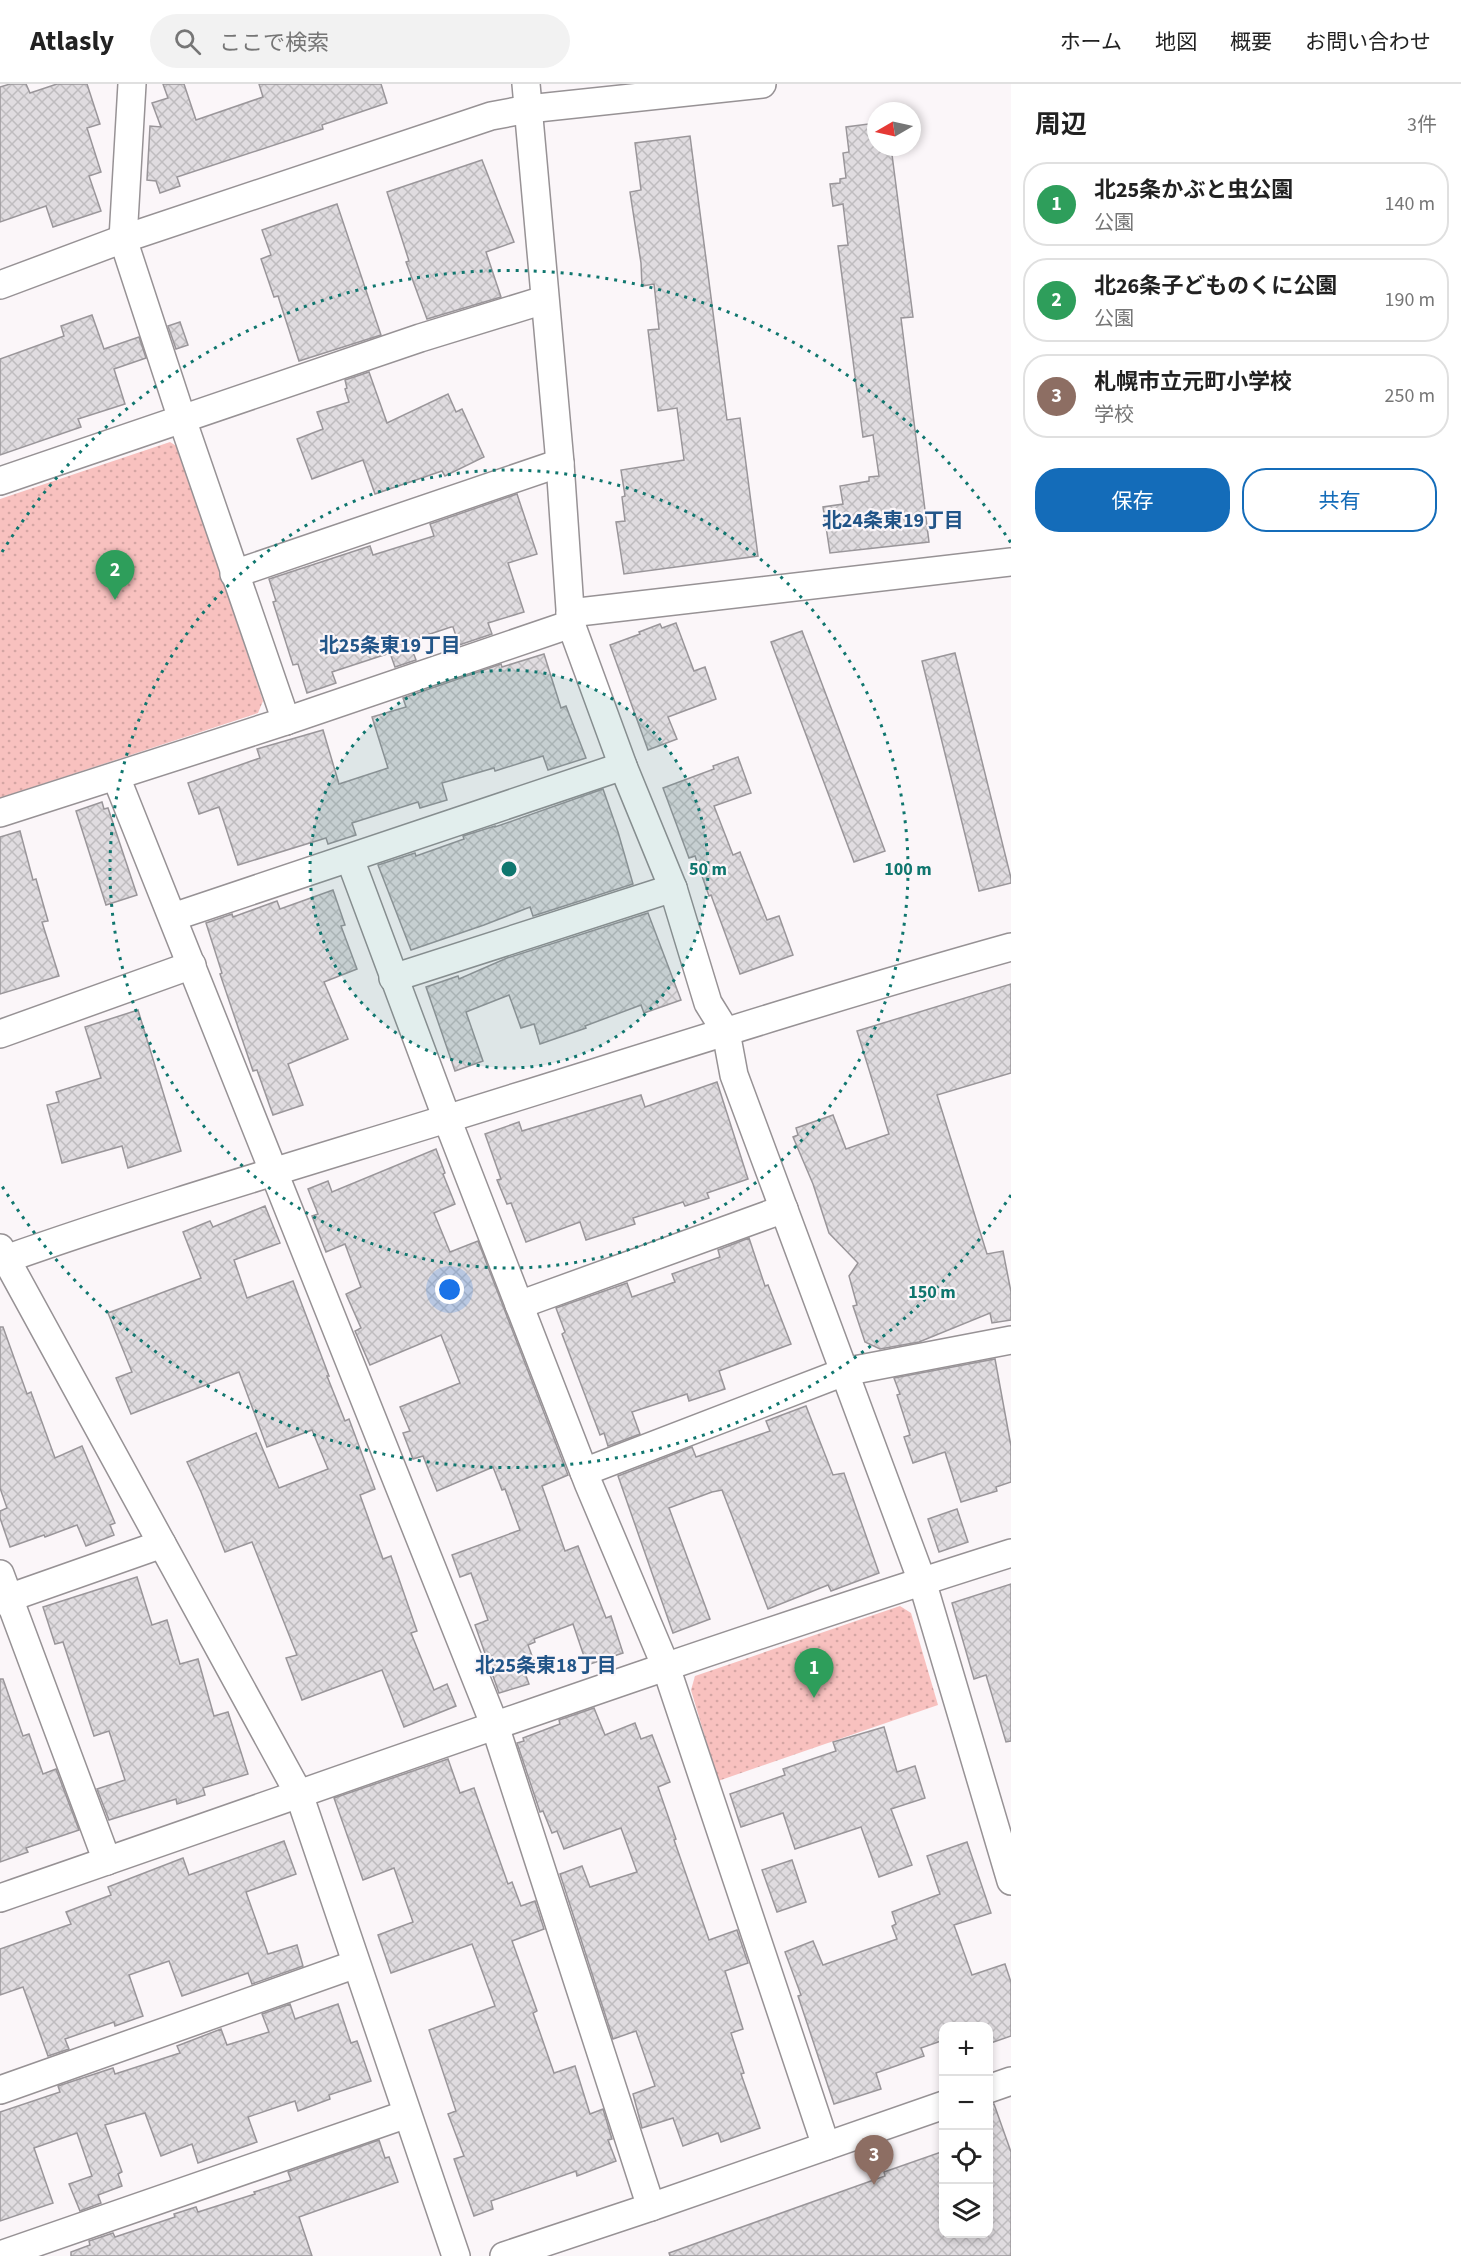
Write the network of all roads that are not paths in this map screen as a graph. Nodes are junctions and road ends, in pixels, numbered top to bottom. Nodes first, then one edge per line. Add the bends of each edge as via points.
1 (132, 84) edge
2 (762, 84) edge
3 (720, 86) edge
4 (527, 97) edge
5 (123, 238) junction
6 (0, 285) edge
7 (544, 300) junction
8 (182, 419) junction
9 (560, 463) junction
10 (0, 480) edge
11 (1011, 562) edge
12 (234, 574) junction
13 (571, 618) junction
14 (285, 721) junction
15 (623, 766) junction
16 (116, 777) junction
17 (0, 813) edge
18 (350, 859) junction
19 (673, 888) junction
20 (173, 917) junction
21 (1011, 947) edge
22 (192, 965) junction
23 (393, 978) junction
24 (726, 1032) junction
25 (0, 1034) edge
26 (447, 1119) junction
27 (275, 1171) junction
28 (784, 1209) junction
29 (2, 1256) edge
30 (519, 1305) junction
31 (1011, 1340) edge
32 (844, 1372) junction
33 (584, 1472) junction
34 (162, 1544) junction
35 (1011, 1553) edge
36 (922, 1581) junction
37 (3, 1591) edge
38 (666, 1667) junction
39 (495, 1726) junction
40 (299, 1794) junction
41 (107, 1861) junction
42 (1011, 1881) edge
43 (0, 1898) edge
44 (356, 1964) junction
45 (1011, 2081) edge
46 (993, 2087) edge
47 (0, 2090) edge
48 (939, 2107) edge
49 (406, 2114) junction
50 (826, 2146) junction
51 (651, 2207) junction
52 (0, 2255) edge
53 (456, 2256) edge
54 (504, 2256) edge

1 - 5 street
2 - 3 street
3 - 4 street
4 - 5 street via 491,116
4 - 7 street
5 - 6 street
5 - 8 street
7 - 8 street
7 - 9 street
8 - 10 street
8 - 12 street
9 - 12 street
9 - 13 street
11 - 13 street
12 - 14 street
13 - 14 street
13 - 15 street
14 - 16 street
15 - 18 street
15 - 19 street
16 - 17 street
16 - 20 street
18 - 20 street
18 - 23 street
19 - 23 street
19 - 24 street via 708,1003
20 - 22 street
21 - 24 street
22 - 25 street
22 - 27 street
23 - 26 street
24 - 26 street
24 - 28 street via 734,1075
26 - 27 street
26 - 30 street
27 - 29 street
27 - 39 street
28 - 30 street
28 - 32 street
29 - 34 street
30 - 33 street
31 - 32 street
32 - 33 street
32 - 36 street
33 - 38 street
34 - 37 street
34 - 40 street
35 - 36 street
36 - 38 street
36 - 42 street
37 - 41 street
38 - 39 street
38 - 50 street
39 - 40 street
39 - 51 street
40 - 41 street
40 - 44 street
41 - 43 street
44 - 47 street
44 - 49 street
45 - 46 street
48 - 50 street
49 - 52 street
49 - 53 street
50 - 51 street
51 - 54 street

